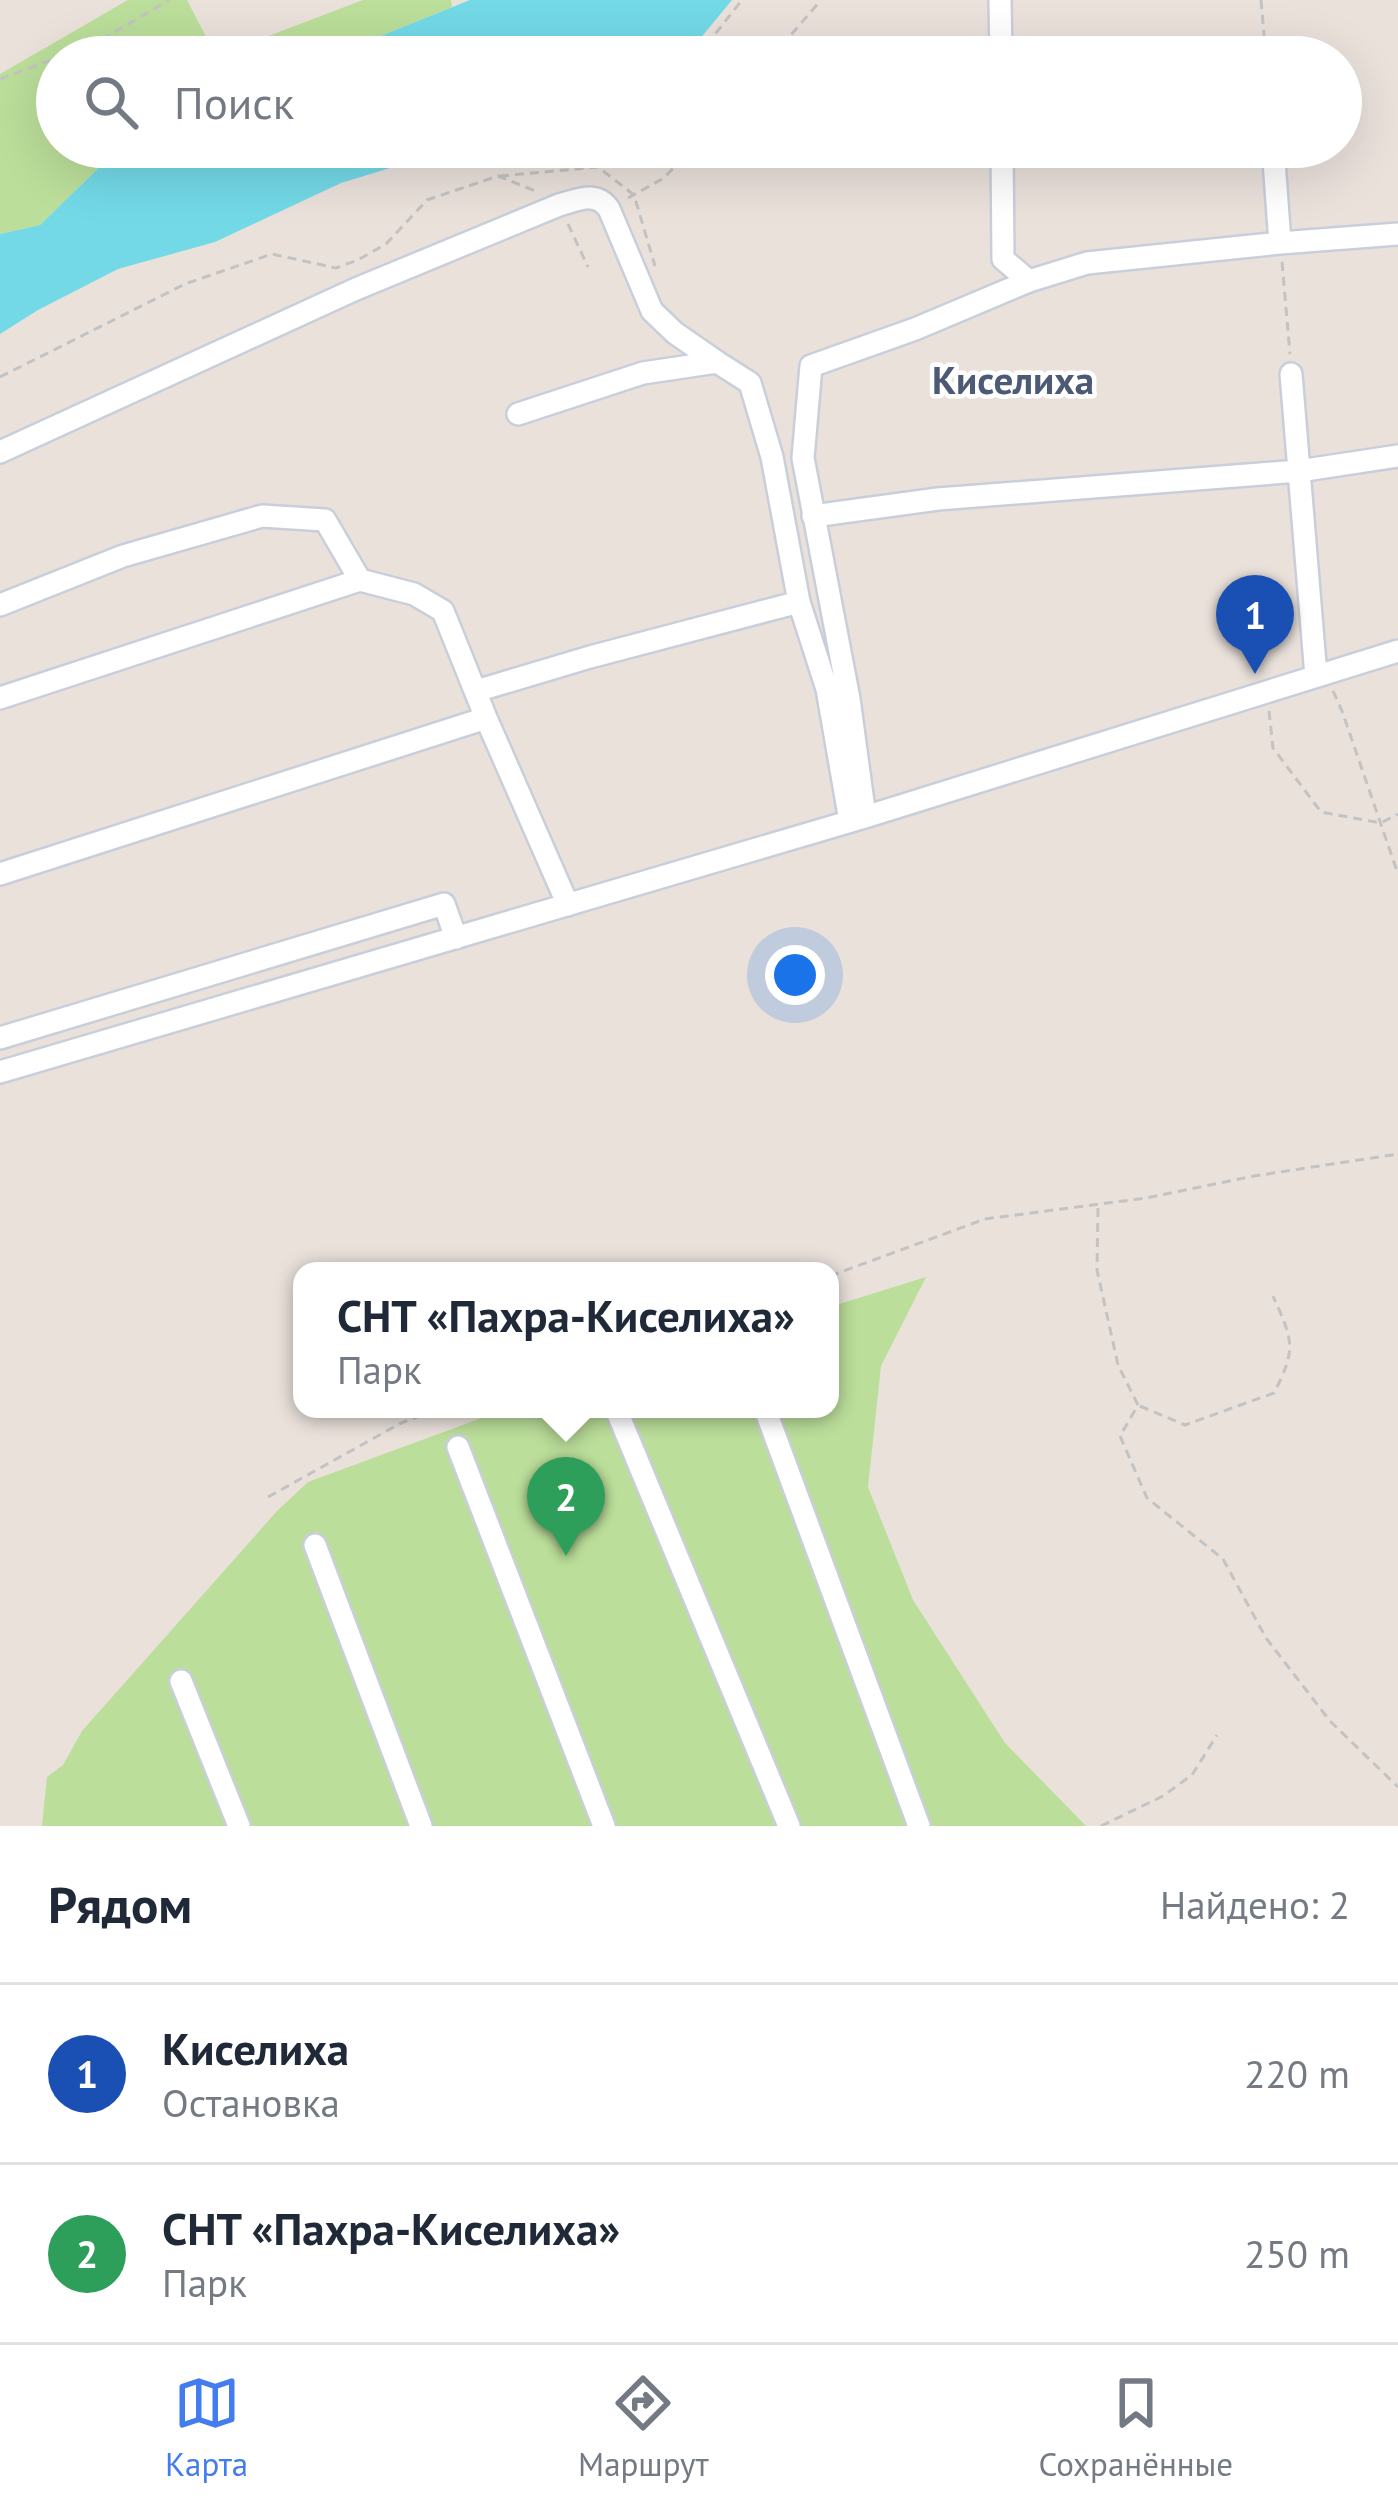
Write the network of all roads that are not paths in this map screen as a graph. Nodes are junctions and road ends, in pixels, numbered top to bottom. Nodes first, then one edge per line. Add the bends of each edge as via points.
1 (1000, 0) edge
2 (1001, 36) edge
3 (1002, 168) edge
4 (1275, 168) edge
5 (1398, 234) edge
6 (1280, 243) junction
7 (1029, 281) junction
8 (717, 362) junction
9 (1291, 374) road end
10 (518, 414) dead end
11 (0, 452) edge
12 (1398, 456) edge
13 (1299, 471) junction
14 (813, 516) junction
15 (360, 580) junction
16 (799, 602) junction
17 (0, 605) edge
18 (1398, 651) edge
19 (1320, 675) junction
20 (476, 691) junction
21 (0, 698) edge
22 (486, 718) junction
23 (857, 819) junction
24 (0, 874) edge
25 (568, 904) junction
26 (456, 938) junction
27 (0, 1038) edge
28 (0, 1072) edge
29 (620, 1418) edge
30 (768, 1418) edge
31 (458, 1447) dead end
32 (315, 1545) dead end
33 (181, 1681) dead end
34 (239, 1826) edge
35 (421, 1826) edge
36 (604, 1826) edge
37 (789, 1826) edge
38 (919, 1826) edge

1 - 2 street
3 - 7 street via 1003,259
4 - 6 street
5 - 6 street
6 - 7 street via 1088,262
7 - 14 street via 811,366 802,458
8 - 10 street via 643,373
8 - 11 street via 652,311 604,200 590,196 356,289
8 - 16 street via 750,383
9 - 13 street
12 - 13 street
13 - 14 street
13 - 19 street
14 - 23 street via 849,699
15 - 17 street via 325,520 262,516 123,556
15 - 20 street via 414,593 442,610
15 - 21 street
16 - 20 street
16 - 23 street
18 - 19 street
19 - 23 street
20 - 22 street
22 - 24 street
22 - 25 street
23 - 25 street
25 - 26 street
26 - 27 street via 444,904
26 - 28 street
29 - 37 street
30 - 38 street
31 - 36 street
32 - 35 street
33 - 34 street

